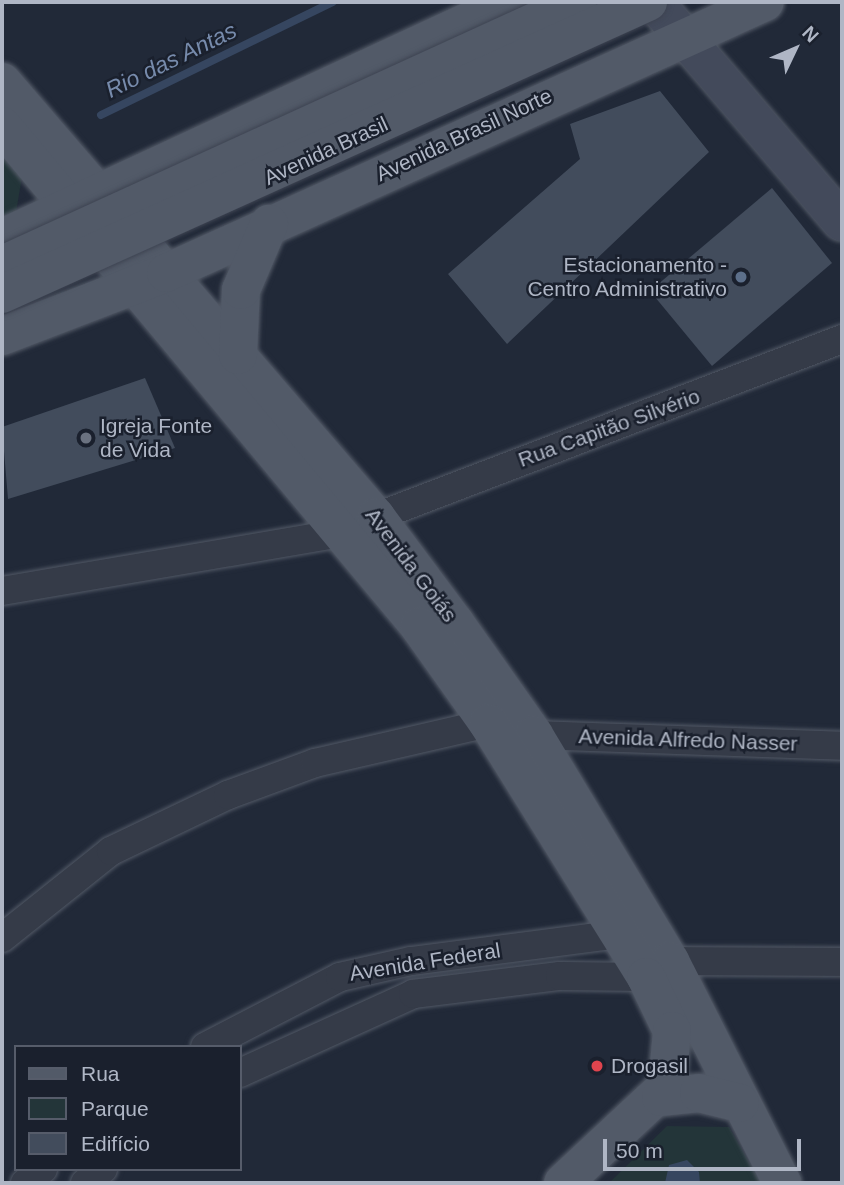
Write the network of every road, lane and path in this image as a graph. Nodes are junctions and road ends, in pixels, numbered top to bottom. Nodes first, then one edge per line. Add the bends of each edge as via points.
1 (510, 2) edge
2 (578, 2) edge
3 (648, 2) edge
4 (654, 2) edge
5 (765, 2) edge
6 (683, 34) junction
7 (2, 82) edge
8 (2, 126) edge
9 (28, 158) junction
10 (87, 201) junction
11 (842, 222) edge
12 (269, 224) junction
13 (4, 246) edge
14 (151, 279) junction
15 (2, 294) edge
16 (2, 336) edge
17 (842, 339) edge
18 (238, 355) junction
19 (361, 524) junction
20 (2, 591) edge
21 (488, 723) junction
22 (534, 735) junction
23 (842, 746) edge
24 (620, 934) junction
25 (2, 938) edge
26 (842, 962) edge
27 (658, 969) junction
28 (212, 1045) edge
29 (242, 1072) edge
30 (661, 1097) junction
31 (740, 1104) junction
32 (40, 1171) edge
33 (100, 1171) edge
34 (25, 1183) edge
35 (85, 1183) edge
36 (563, 1183) edge
37 (782, 1183) edge

1 - 10 main road
2 - 13 main road, Avenida Brasil, bridge
3 - 15 main road, Avenida Brasil, bridge
4 - 6 main road
5 - 6 main road, Avenida Brasil Norte
6 - 11 main road
6 - 12 main road, Avenida Brasil Norte
7 - 10 main road, Avenida Goiás
8 - 9 main road, Avenida Goiás
9 - 10 main road, Avenida Goiás
9 - 13 main road via 31,204
10 - 13 main road
10 - 14 main road, Avenida Goiás
12 - 14 main road, Avenida Brasil Norte
12 - 18 main road via 241,290
14 - 16 main road, Avenida Brasil Norte
14 - 18 main road, Avenida Goiás
14 - 19 main road, Avenida Goiás
17 - 19 street, Rua Capitão Silvério
18 - 19 main road, Avenida Goiás
19 - 20 street, Rua Capitão Silvério
19 - 21 main road, Avenida Goiás
19 - 22 main road, Avenida Goiás
21 - 24 main road, Avenida Goiás
21 - 25 street via 315,763 228,795 111,851
22 - 23 street, Avenida Alfredo Nasser
22 - 27 main road, Avenida Goiás
24 - 27 main road, Avenida Goiás
24 - 28 street, Avenida Federal via 411,961 340,977
26 - 27 street, Avenida Federal
27 - 29 street, Avenida Federal via 413,994
27 - 30 main road, Avenida Goiás via 674,1046
27 - 31 main road, Avenida Goiás
30 - 31 main road via 699,1093
30 - 36 main road
31 - 37 main road, Avenida Goiás
32 - 34 street
33 - 35 street

